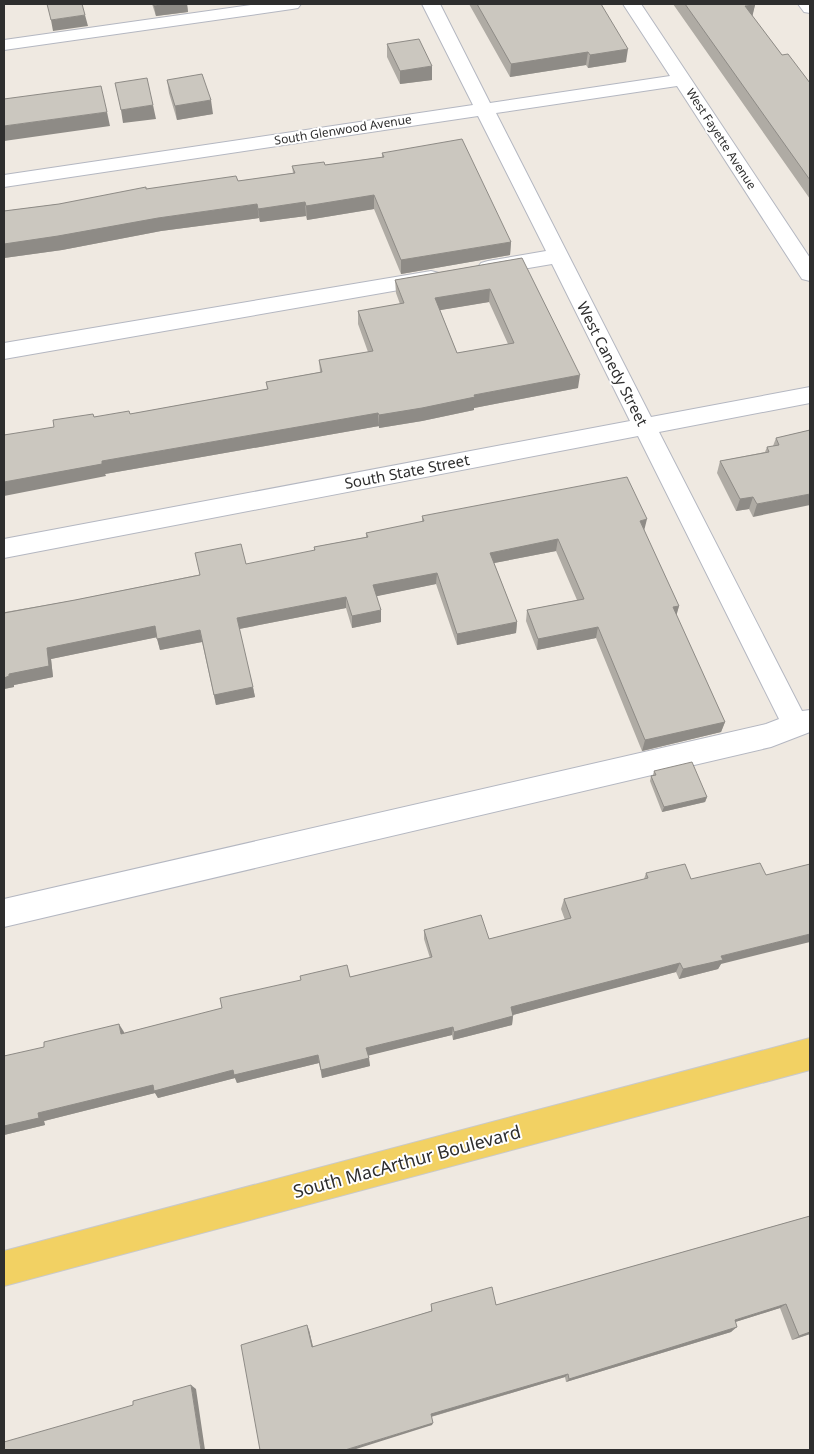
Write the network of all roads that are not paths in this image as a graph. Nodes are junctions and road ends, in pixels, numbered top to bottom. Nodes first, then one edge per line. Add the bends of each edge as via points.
1 (292, 4) edge
2 (430, 4) edge
3 (632, 4) edge
4 (807, 4) edge
5 (810, 8) edge
6 (4, 46) edge
7 (682, 80) junction
8 (484, 110) junction
9 (4, 181) edge
10 (558, 256) junction
11 (810, 274) edge
12 (4, 352) edge
13 (810, 395) edge
14 (644, 426) junction
15 (4, 549) edge
16 (803, 722) edge
17 (4, 913) edge
18 (810, 1054) edge
19 (4, 1269) edge

1 - 6 street
2 - 8 street, West Canedy Street
3 - 7 street, West Fayette Avenue
4 - 5 street
7 - 8 street, South Glenwood Avenue
7 - 11 street, West Fayette Avenue
8 - 9 street, South Glenwood Avenue
8 - 10 street, West Canedy Street
10 - 12 street
10 - 14 street, West Canedy Street
13 - 14 street, South State Street
14 - 15 street, South State Street
14 - 16 street, West Canedy Street
16 - 17 street via 771,734
18 - 19 main road, South MacArthur Boulevard

